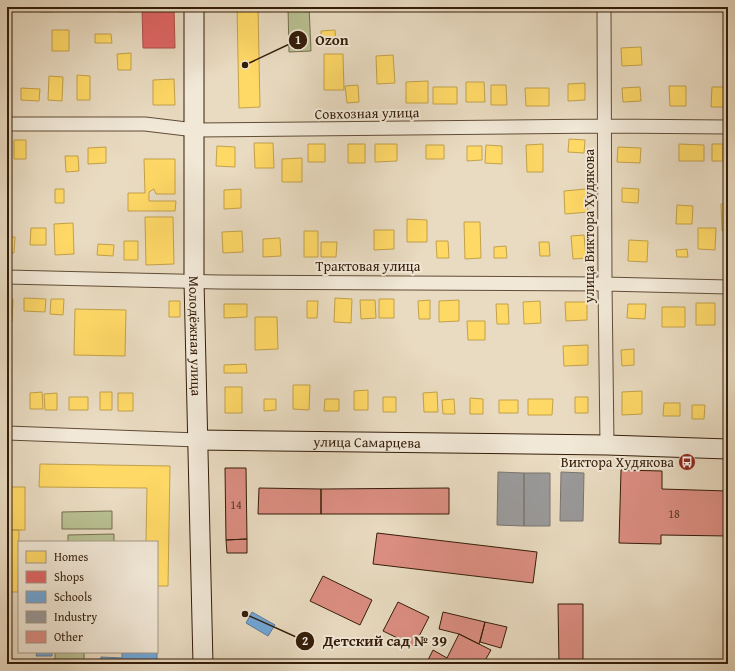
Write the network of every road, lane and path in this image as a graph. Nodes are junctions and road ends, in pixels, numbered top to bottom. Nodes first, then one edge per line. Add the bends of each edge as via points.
1 (194, 7) edge
2 (604, 7) edge
3 (7, 124) edge
4 (605, 126) junction
5 (728, 127) edge
6 (195, 130) junction
7 (7, 277) edge
8 (194, 281) junction
9 (604, 284) junction
10 (728, 286) edge
11 (7, 433) edge
12 (198, 440) junction
13 (607, 445) junction
14 (728, 449) edge
15 (203, 664) edge

1 - 6 street, Молодёжная улица
2 - 4 street, улица Виктора Худякова
3 - 6 street, Совхозная улица via 145,124
4 - 5 street, Совхозная улица
4 - 6 street, Совхозная улица
4 - 9 street, улица Виктора Худякова
6 - 8 street, Молодёжная улица
7 - 8 street, Трактовая улица
8 - 9 street, Трактовая улица
8 - 12 street, Молодёжная улица
9 - 10 street, Трактовая улица
9 - 13 street, улица Виктора Худякова
11 - 12 street, улица Самарцева
12 - 13 street, улица Самарцева
12 - 15 street, Молодёжная улица
13 - 14 street, улица Самарцева

